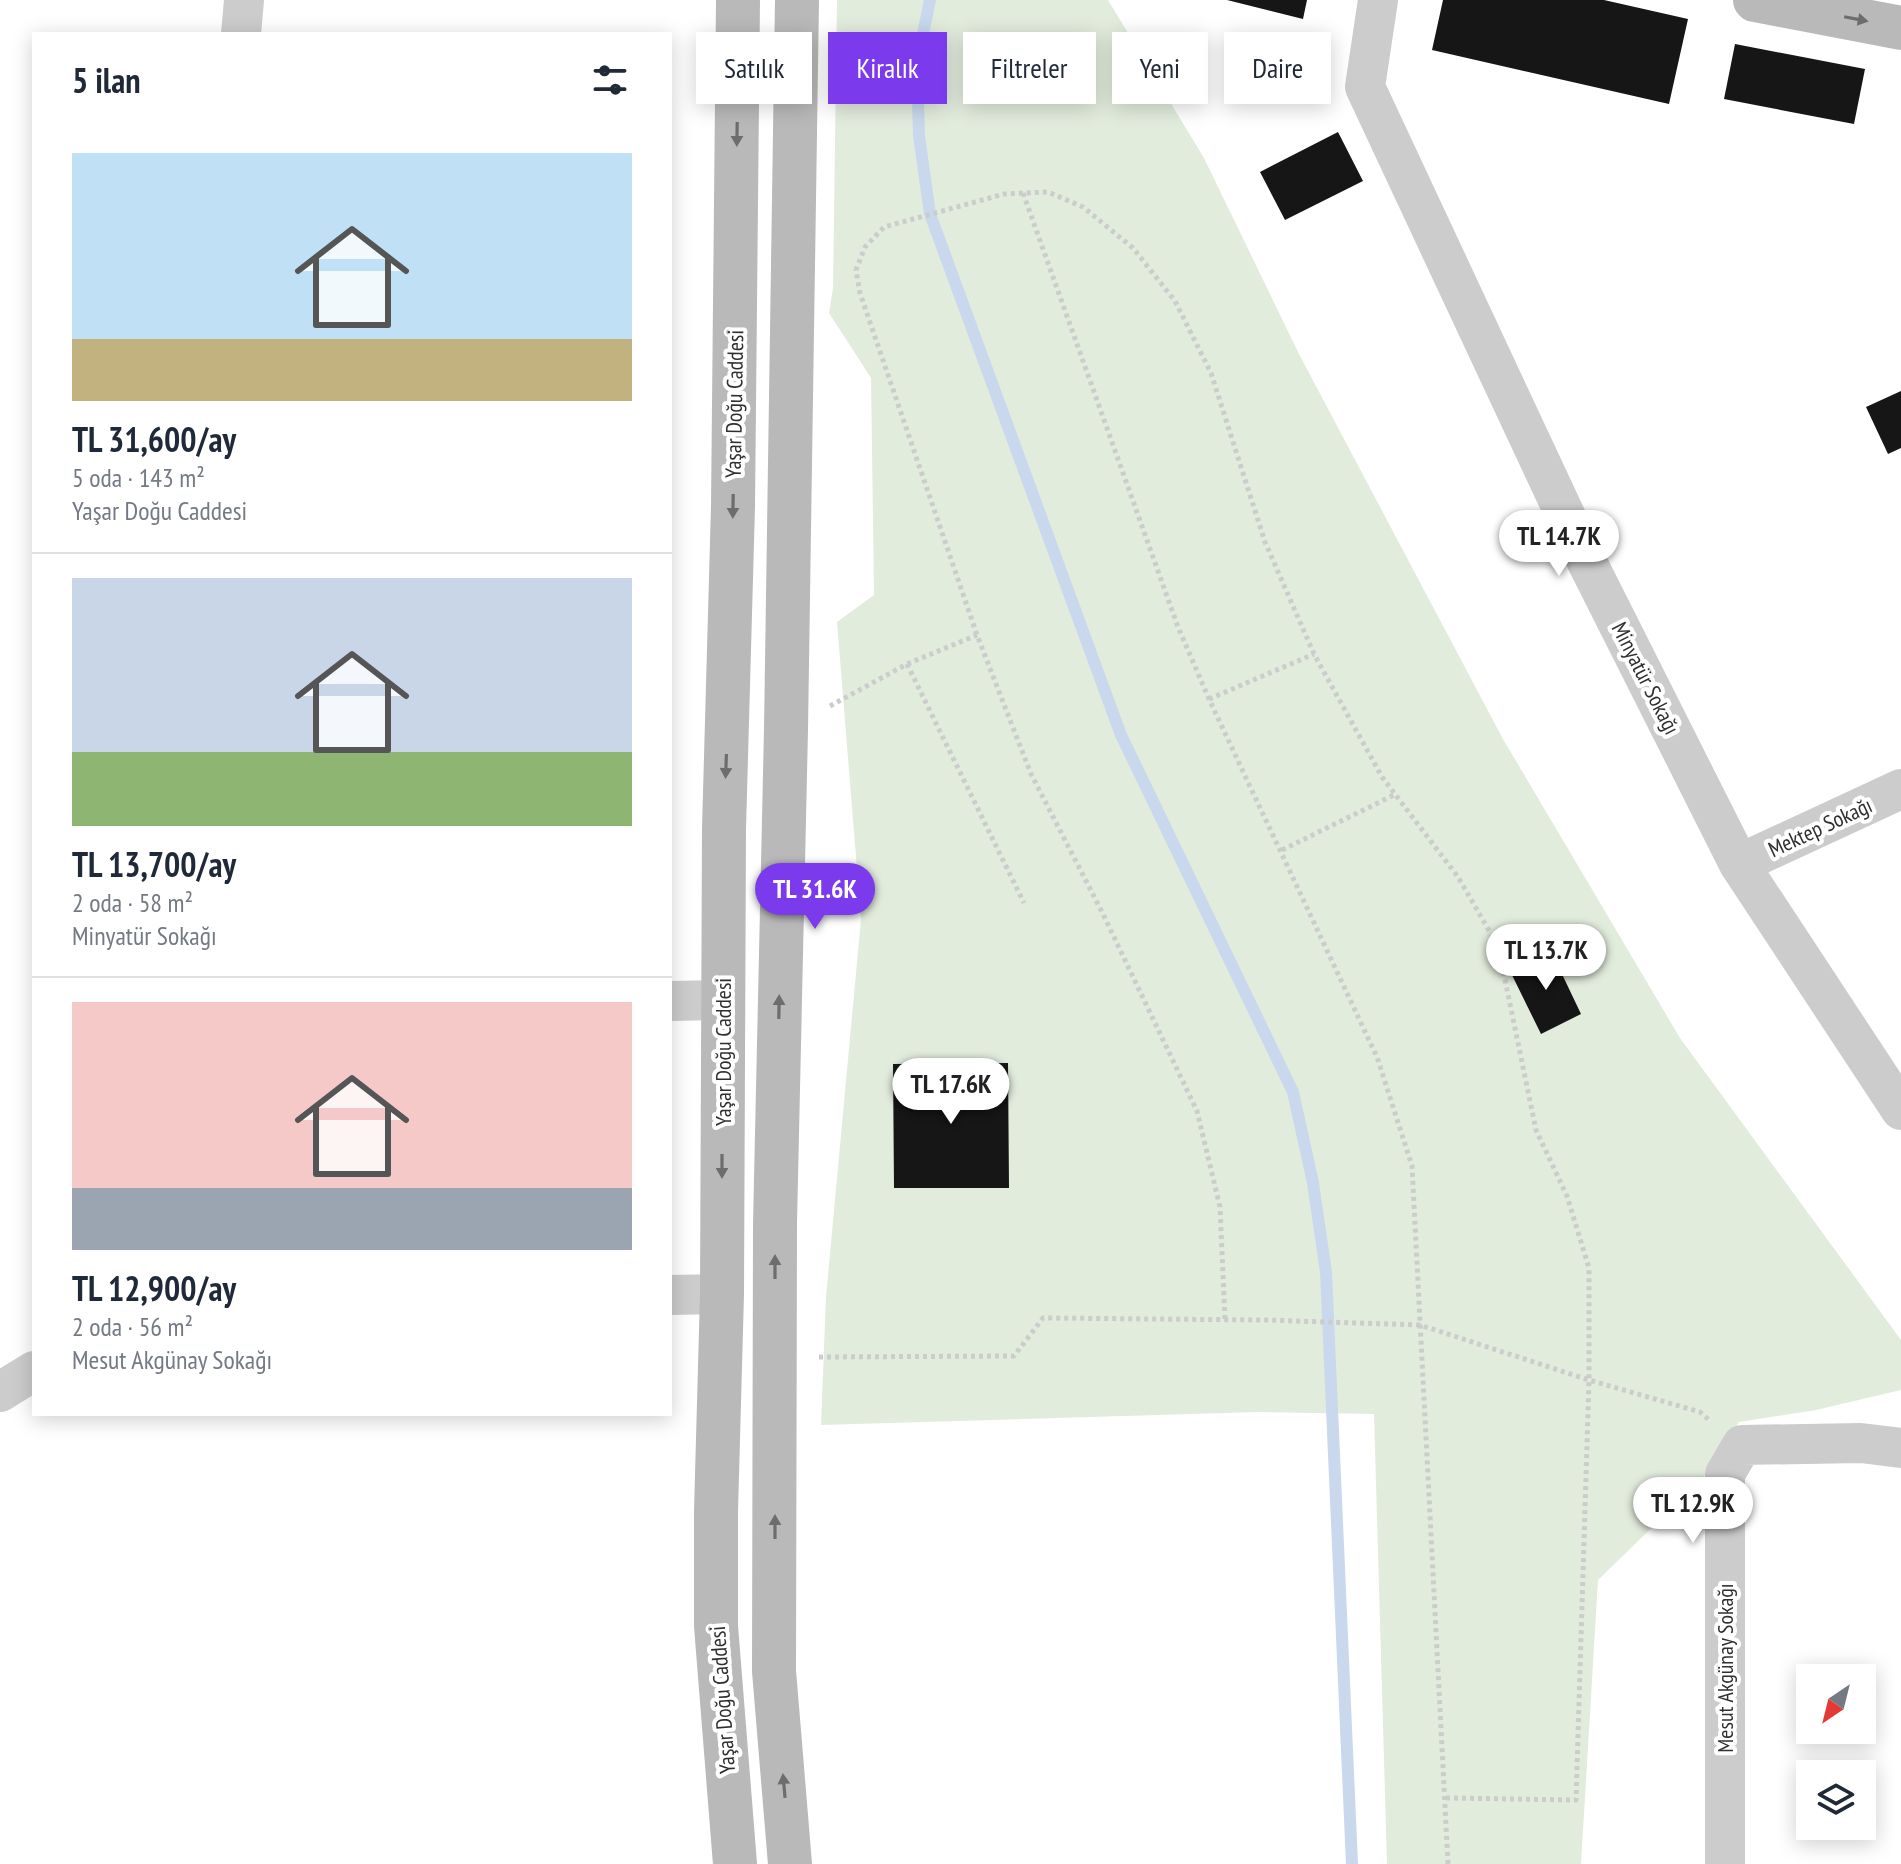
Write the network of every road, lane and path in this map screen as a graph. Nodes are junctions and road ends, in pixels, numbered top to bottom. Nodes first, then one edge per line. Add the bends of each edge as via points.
1 (244, 0) edge
2 (738, 0) edge
3 (797, 0) edge
4 (1378, 0) edge
5 (1755, 0) edge
6 (1901, 28) edge
7 (241, 32) edge
8 (1023, 193) junction
9 (977, 635) junction
10 (1314, 654) junction
11 (907, 664) junction
12 (1209, 699) junction
13 (786, 729) junction
14 (1901, 789) edge
15 (1396, 794) junction
16 (1282, 850) junction
17 (1739, 864) junction
18 (1024, 903) dead end
19 (723, 1000) junction
20 (672, 1001) edge
21 (1901, 1110) edge
22 (722, 1294) junction
23 (672, 1295) edge
24 (1225, 1319) junction
25 (1420, 1325) junction
26 (775, 1358) junction
27 (32, 1372) edge
28 (1589, 1380) junction
29 (0, 1392) edge
30 (1742, 1445) junction
31 (1901, 1448) edge
32 (1446, 1798) junction
33 (735, 1864) edge
34 (790, 1864) edge
35 (1448, 1864) edge
36 (1725, 1864) edge

1 - 7 street
2 -> 19 street, Yaşar Doğu Caddesi
3 - 13 street
4 - 17 street, Minyatür Sokağı via 1365,87 1588,564
5 -> 6 street
8 - 9 path via 884,227 865,247 856,270
8 - 10 path via 1048,192 1083,207 1133,248 1175,301 1211,373 1265,542
8 - 12 path via 1178,627
9 - 11 path
9 - 24 path via 1031,774 1197,1111 1220,1207
10 - 12 path
10 - 15 path
11 - 13 path
11 - 18 path
12 - 16 path
26 -> 13 street
14 - 17 street, Mektep Sokağı
15 - 16 path
15 - 28 path via 1458,877 1498,946 1536,1130 1567,1196 1589,1268
16 - 25 path via 1377,1057 1412,1166
17 - 21 street, Minyatür Sokağı
19 - 20 street
19 -> 22 street, Yaşar Doğu Caddesi
22 - 23 street
22 - 33 street, Yaşar Doğu Caddesi via 716,1626
24 - 25 path
24 - 26 path via 1043,1318 1014,1356
25 - 28 path
25 - 32 path
34 -> 26 street via 774,1671
27 - 29 street
28 - 30 path via 1700,1412
28 - 32 path via 1576,1800
30 - 31 street via 1861,1443
30 - 36 street, Mesut Akgünay Sokağı via 1725,1474
32 - 35 path

